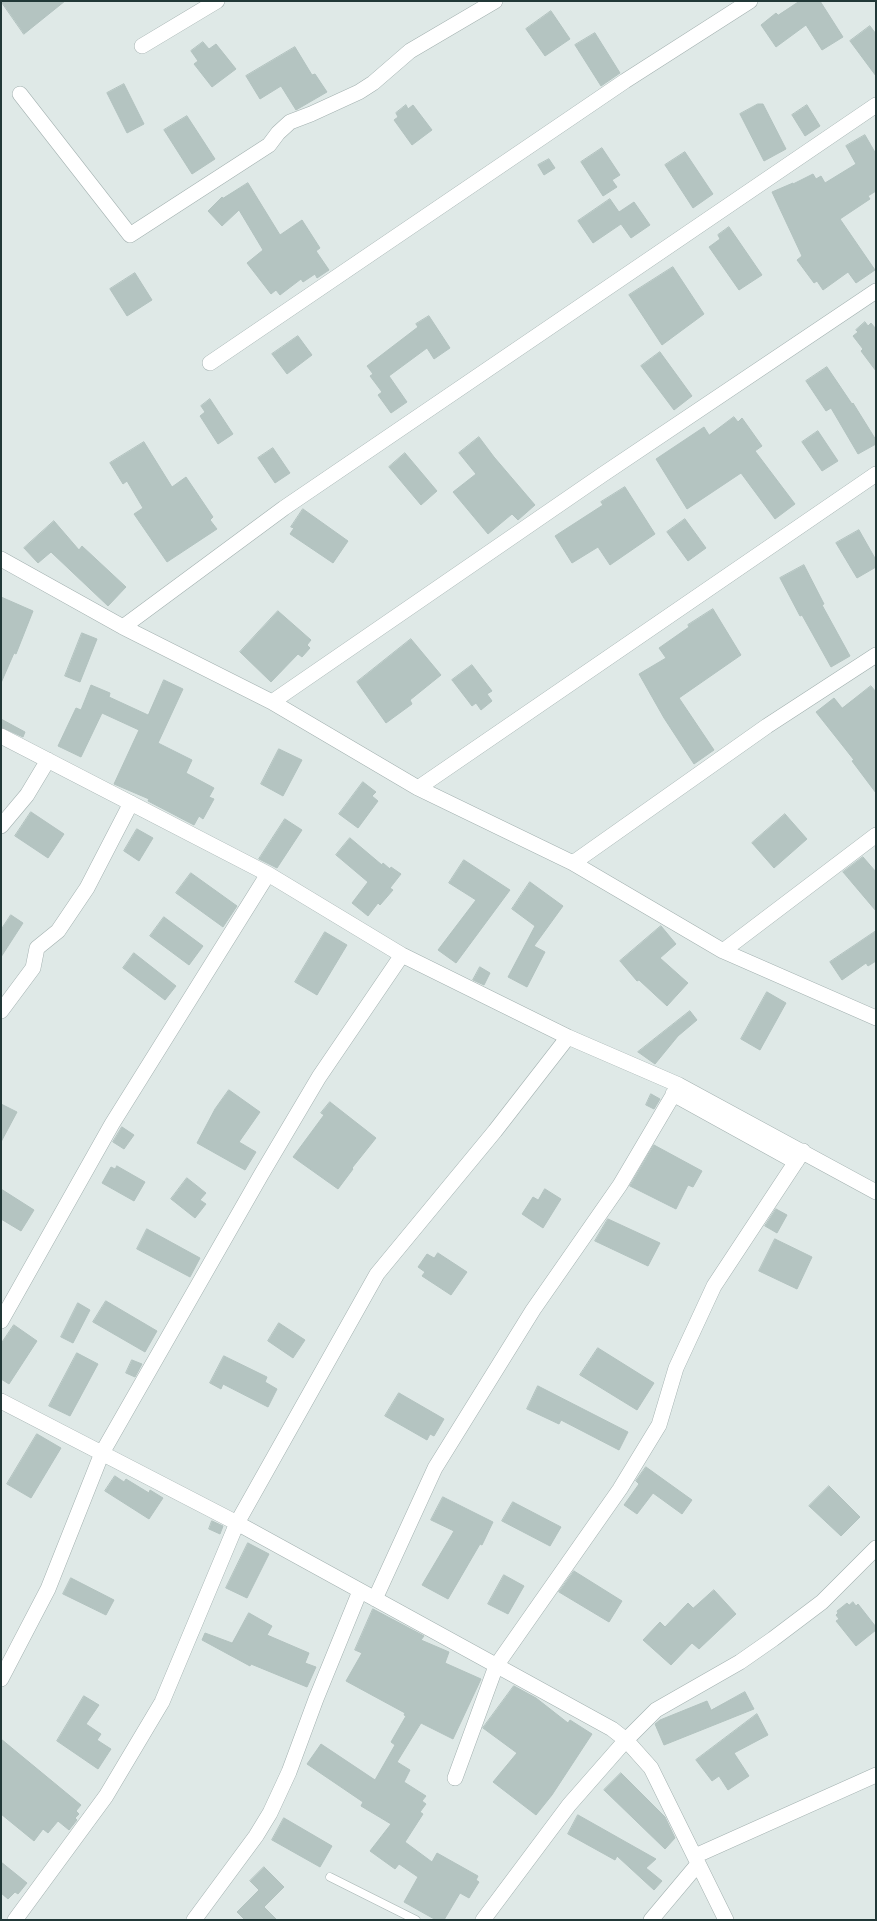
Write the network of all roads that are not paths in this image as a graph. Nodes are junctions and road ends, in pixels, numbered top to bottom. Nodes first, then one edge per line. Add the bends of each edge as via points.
1 (217, 1) edge
2 (495, 1) edge
3 (750, 1) edge
4 (142, 46) dead end
5 (20, 94) dead end
6 (876, 105) edge
7 (876, 292) edge
8 (210, 363) dead end
9 (876, 474) edge
10 (1, 559) edge
11 (124, 627) junction
12 (876, 655) edge
13 (272, 702) junction
14 (1, 736) edge
15 (48, 760) junction
16 (418, 788) junction
17 (131, 803) junction
18 (1, 826) edge
19 (876, 835) edge
20 (573, 863) junction
21 (268, 874) junction
22 (723, 951) junction
23 (402, 955) junction
24 (1, 1011) edge
25 (876, 1018) edge
26 (568, 1038) junction
27 (676, 1090) junction
28 (800, 1157) junction
29 (876, 1192) edge
30 (1, 1321) edge
31 (1, 1401) edge
32 (102, 1453) junction
33 (237, 1523) junction
34 (876, 1548) edge
35 (360, 1591) junction
36 (375, 1599) junction
37 (496, 1666) junction
38 (1, 1679) edge
39 (626, 1740) junction
40 (876, 1775) edge
41 (455, 1778) dead end
42 (697, 1860) junction
43 (330, 1877) dead end
44 (15, 1920) edge
45 (194, 1920) edge
46 (416, 1920) edge
47 (483, 1920) edge
48 (651, 1920) edge
49 (726, 1920) edge

1 - 4 street
2 - 5 street via 410,51 359,92 290,122 269,145 130,235
3 - 8 street via 625,81
6 - 11 street via 284,508
7 - 13 street
9 - 16 street
10 - 11 street
11 - 13 street
12 - 20 street via 767,726
13 - 16 street
14 - 15 street
15 - 17 street
15 - 18 street via 27,795
16 - 20 street
17 - 21 street
17 - 24 street via 87,888 58,931 37,948 33,968
19 - 22 street
20 - 22 street
21 - 23 street
21 - 30 street via 112,1124
22 - 25 street
23 - 26 street
23 - 32 street via 319,1077
26 - 27 street
26 - 33 street via 378,1274
27 - 28 street
27 - 36 street via 620,1185 533,1310 435,1468
28 - 29 street
28 - 37 street via 714,1286 676,1368 659,1425 620,1489
31 - 32 street
32 - 33 street
32 - 38 street via 48,1589
33 - 35 street
33 - 44 street via 162,1702 106,1796
34 - 39 street via 801,1619 740,1662 656,1710
35 - 36 street
35 - 45 street via 270,1813
36 - 37 street
37 - 39 street via 612,1729
37 - 41 street
39 - 42 street via 651,1768
39 - 47 street via 569,1805
40 - 42 street
42 - 48 street
42 - 49 street
43 - 46 lane

